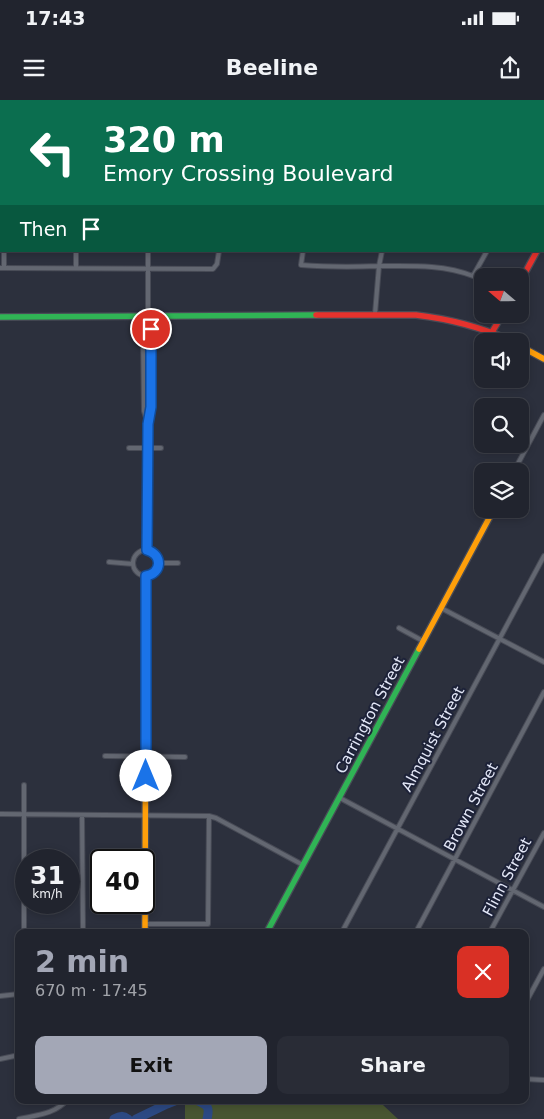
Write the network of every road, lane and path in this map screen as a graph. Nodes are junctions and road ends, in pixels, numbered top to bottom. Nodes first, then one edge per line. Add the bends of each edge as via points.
1 (4, 252) edge
2 (76, 252) edge
3 (148, 252) edge
4 (219, 252) edge
5 (303, 252) edge
6 (382, 252) edge
7 (486, 252) edge
8 (536, 252) edge
9 (379, 266) junction
10 (2, 268) edge
11 (76, 268) junction
12 (148, 268) junction
13 (528, 268) edge
14 (375, 314) junction
15 (0, 316) edge
16 (148, 316) junction
17 (497, 323) edge
18 (492, 332) joint
19 (529, 351) edge
20 (544, 359) edge
21 (544, 415) edge
22 (148, 424) junction
23 (129, 448) dead end
24 (148, 448) junction
25 (161, 448) dead end
26 (518, 463) edge
27 (489, 518) edge
28 (147, 550) junction
29 (544, 556) edge
30 (109, 562) dead end
31 (159, 563) junction
32 (178, 563) dead end
33 (134, 564) junction
34 (146, 576) junction
35 (441, 608) junction
36 (399, 628) dead end
37 (500, 639) junction
38 (424, 641) junction
39 (544, 662) edge
40 (544, 692) edge
41 (105, 756) dead end
42 (146, 756) junction
43 (185, 757) dead end
44 (24, 785) dead end
45 (340, 798) junction
46 (0, 814) edge
47 (24, 814) junction
48 (82, 815) junction
49 (146, 815) junction
50 (209, 816) junction
51 (398, 828) junction
52 (544, 833) edge
53 (456, 859) junction
54 (303, 865) junction
55 (513, 890) junction
56 (544, 907) edge
57 (145, 924) junction
58 (24, 929) edge
59 (82, 929) edge
60 (145, 929) edge
61 (270, 929) edge
62 (344, 929) edge
63 (418, 929) edge
64 (492, 929) edge
65 (544, 970) edge
66 (15, 994) edge
67 (0, 996) edge
68 (529, 997) edge
69 (15, 1055) edge
70 (0, 1059) edge
71 (529, 1080) edge
72 (544, 1080) edge
73 (64, 1104) edge
74 (19, 1119) edge

1 - 10 street
2 - 11 street
3 - 12 street
4 - 12 street via 213,269
5 - 9 street via 301,265
6 - 9 street
7 - 9 street via 473,276 408,265
8 - 13 street
9 - 14 street
10 - 11 street
11 - 12 street
12 - 16 street
14 - 16 street
14 - 18 street via 434,316
15 - 16 street
16 - 22 street via 151,329 151,407
16 - 22 street via 144,328 144,412
17 - 18 street
19 - 20 street
21 - 26 street
22 - 24 street
23 - 24 street
24 - 25 street
24 - 28 street
27 - 35 street, Carrington Street
28 - 31 street via 158,557
28 - 33 street via 136,555
29 - 37 street, Almquist Street
30 - 33 street
31 - 32 street
31 - 34 street via 154,573
33 - 34 street via 138,573
34 - 42 street
35 - 37 street
35 - 38 street, Carrington Street
36 - 38 street
37 - 39 street
37 - 51 street, Almquist Street
38 - 45 street, Carrington Street
40 - 53 street, Brown Street
41 - 42 street
42 - 43 street
42 - 49 street
44 - 47 street
45 - 51 street
45 - 54 street, Carrington Street
46 - 47 street
47 - 48 street
47 - 58 street
48 - 49 street
48 - 59 street
49 - 50 street
49 - 57 street
50 - 54 street
50 - 57 street via 208,924
51 - 53 street
51 - 62 street, Almquist Street
52 - 55 street, Flinn Street
53 - 55 street
53 - 63 street, Brown Street
54 - 61 street, Carrington Street
55 - 56 street
55 - 64 street, Flinn Street
57 - 60 street
65 - 68 street
66 - 67 street
69 - 70 street
71 - 72 street
73 - 74 street via 53,1112

